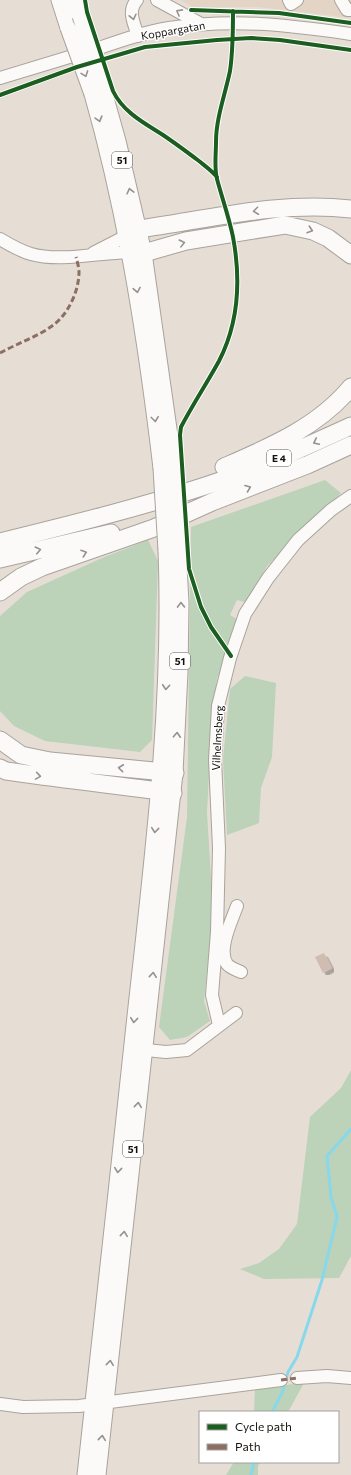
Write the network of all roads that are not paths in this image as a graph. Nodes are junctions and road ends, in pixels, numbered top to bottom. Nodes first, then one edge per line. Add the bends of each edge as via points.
1 (59, 0) edge
2 (74, 0) edge
3 (137, 0) edge
4 (157, 0) edge
5 (289, 0) edge
6 (297, 0) edge
7 (341, 0) edge
8 (351, 10) edge
9 (201, 24) junction
10 (351, 34) edge
11 (138, 36) junction
12 (0, 78) edge
13 (98, 93) junction
14 (351, 209) edge
15 (133, 233) junction
16 (0, 239) edge
17 (137, 252) junction
18 (90, 254) junction
19 (351, 255) edge
20 (351, 387) edge
21 (351, 426) edge
22 (351, 445) edge
23 (351, 496) edge
24 (212, 502) junction
25 (111, 515) junction
26 (0, 542) edge
27 (0, 559) edge
28 (0, 592) edge
29 (0, 740) edge
30 (0, 768) edge
31 (167, 773) junction
32 (166, 792) junction
33 (237, 906) dead end
34 (241, 972) dead end
35 (236, 1013) dead end
36 (219, 1025) junction
37 (138, 1049) junction
38 (297, 1378) dead end
39 (351, 1378) edge
40 (281, 1380) dead end
41 (100, 1403) junction
42 (0, 1404) edge
43 (85, 1475) edge
44 (98, 1475) edge

1 -> 13 main road, 51, bridge via 68,28
2 - 13 main road, 51, bridge
3 -> 11 street via 131,13
9 -> 4 street
5 - 6 street via 291,4
7 - 8 street via 347,10
9 - 10 street, Koppargatan via 259,23
9 - 11 street, Koppargatan
11 - 12 street, Koppargatan
13 - 15 main road, 51 via 118,141
14 -> 15 highway via 287,207 236,213
15 - 17 main road, 51
15 - 18 street
16 - 18 street via 12,247 32,254 56,257
17 - 18 street
17 -> 19 highway via 285,225 313,231 328,238
17 - 31 main road, 51, bridge via 168,466 172,549 181,603 180,672
20 - 25 highway via 320,416 280,443
21 -> 25 highway, E 4 via 299,450 206,486
24 -> 22 highway, E 4
23 - 36 street, Vilhelmsberg via 331,510 298,540 268,578 245,614 230,658 218,706 215,760 219,848 217,932 212,994
27 -> 24 highway, E 4 via 100,536
28 -> 24 highway via 21,577 42,567 154,528
25 - 26 highway, E 4
31 -> 29 highway via 50,761 21,755
30 -> 32 highway via 6,771
31 - 32 main road, 51
32 - 37 main road, 51
33 - 34 street via 224,944 224,958 228,966
35 - 36 street
36 - 37 street via 187,1050 166,1052
37 - 41 main road, 51
38 - 39 street
40 - 41 street
41 - 42 street via 55,1407
41 - 43 main road, 51
44 -> 41 main road, 51

